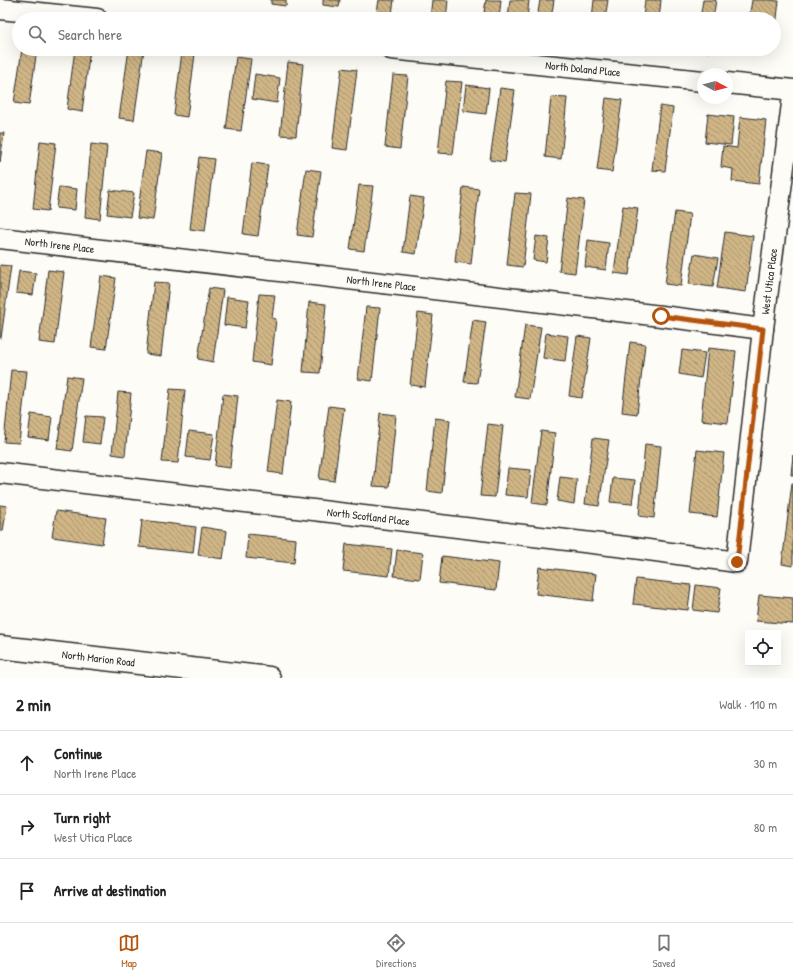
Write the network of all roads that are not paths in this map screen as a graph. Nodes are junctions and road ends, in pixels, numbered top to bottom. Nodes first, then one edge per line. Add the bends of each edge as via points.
1 (0, 9) edge
2 (29, 12) edge
3 (459, 56) edge
4 (697, 80) edge
5 (733, 84) edge
6 (793, 90) edge
7 (793, 96) edge
8 (0, 238) edge
9 (763, 329) junction
10 (0, 473) edge
11 (737, 562) joint
12 (0, 647) edge
13 (269, 678) edge

1 - 2 street
3 - 4 street, North Doland Place
5 - 6 street
7 - 9 street, West Utica Place
8 - 9 street, North Irene Place
9 - 11 street, West Utica Place
10 - 11 street, North Scotland Place
12 - 13 main road, North Marion Road

